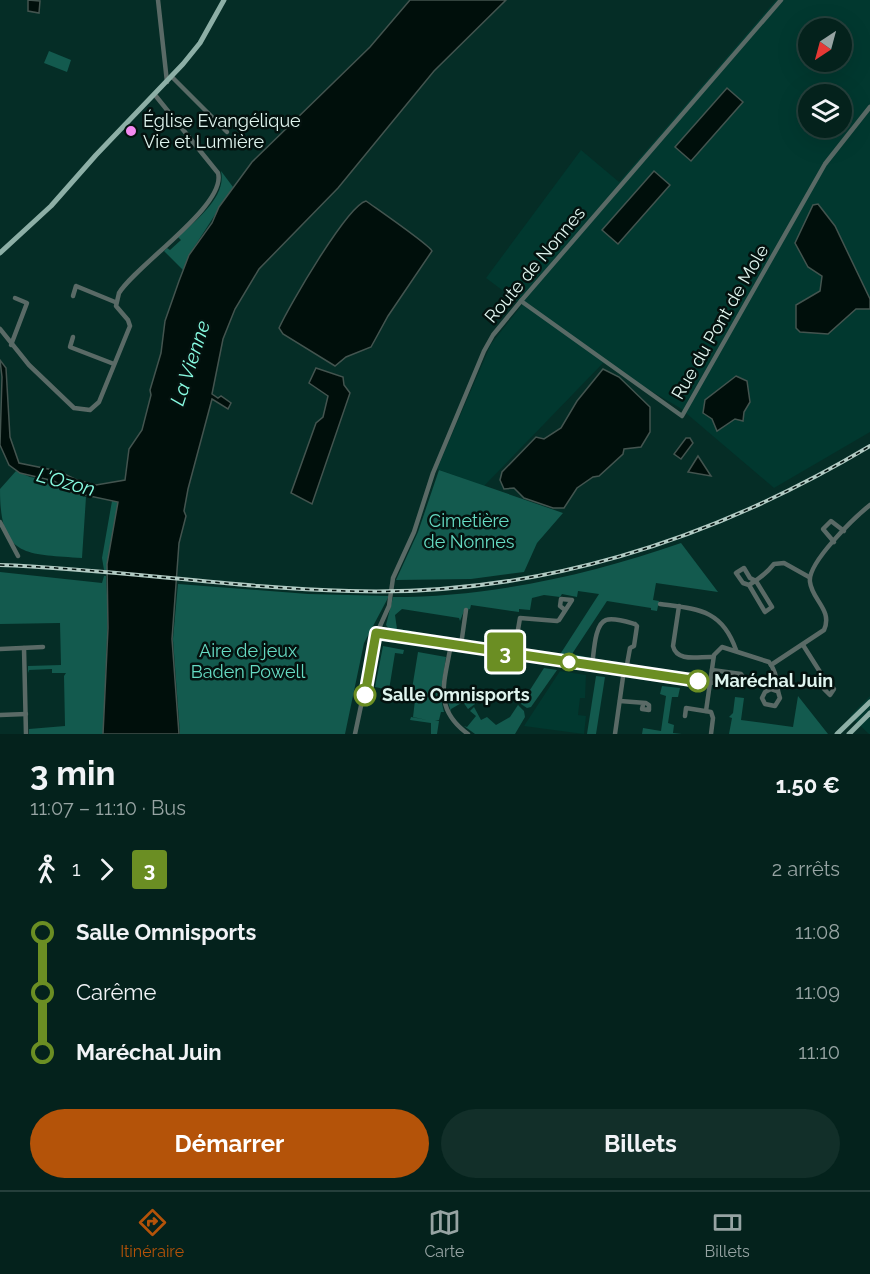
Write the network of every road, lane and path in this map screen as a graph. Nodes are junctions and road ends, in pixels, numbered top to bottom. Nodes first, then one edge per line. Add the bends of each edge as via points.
1 (158, 0) edge
2 (224, 0) edge
3 (781, 0) edge
4 (172, 76) junction
5 (167, 82) junction
6 (155, 95) junction
7 (870, 107) edge
8 (227, 132) dead end
9 (0, 254) edge
10 (73, 296) dead end
11 (15, 298) dead end
12 (521, 301) junction
13 (115, 302) junction
14 (0, 329) edge
15 (74, 337) dead end
16 (11, 345) junction
17 (114, 364) junction
18 (870, 505) edge
19 (0, 522) edge
20 (844, 531) junction
21 (834, 542) junction
22 (18, 556) dead end
23 (809, 577) junction
24 (756, 581) junction
25 (749, 585) junction
26 (660, 604) dead end
27 (678, 606) junction
28 (466, 610) dead end
29 (565, 610) dead end
30 (376, 633) junction
31 (451, 644) junction
32 (460, 645) junction
33 (803, 645) junction
34 (43, 647) dead end
35 (24, 648) junction
36 (0, 649) edge
37 (736, 650) junction
38 (514, 653) junction
39 (713, 657) junction
40 (592, 665) junction
41 (771, 665) junction
42 (712, 669) junction
43 (625, 670) junction
44 (710, 683) junction
45 (827, 683) dead end
46 (777, 691) dead end
47 (620, 700) junction
48 (687, 701) dead end
49 (870, 702) edge
50 (643, 705) dead end
51 (686, 708) junction
52 (706, 711) junction
53 (870, 713) edge
54 (26, 714) junction
55 (0, 715) edge
56 (685, 717) dead end
57 (26, 734) edge
58 (355, 734) edge
59 (468, 734) edge
60 (615, 734) edge
61 (711, 734) edge
62 (837, 734) edge
63 (849, 734) edge

1 - 5 street
2 - 4 main road via 200,43
3 - 12 street, Route de Nonnes
4 - 5 main road
4 - 8 street
5 - 6 main road
6 - 9 main road via 51,206
6 - 13 street via 219,178 210,202 124,285
7 - 12 street, Rue du Pont de Mole via 825,164 682,416
10 - 13 street via 76,286
11 - 16 street via 27,303
12 - 30 street, Route de Nonnes via 484,351 433,473 414,532 393,578 389,606
13 - 17 street via 130,323
14 - 16 street
15 - 17 street via 70,347
16 - 17 street via 78,410 90,410 96,405
18 - 20 street
19 - 22 street
20 - 21 street
20 - 21 street via 831,521 823,529
21 - 23 street
23 - 24 street via 779,562
23 - 33 street via 826,613 826,622 821,633
24 - 25 street
24 - 25 street via 744,568 736,573
24 - 25 street via 772,607 765,612
26 - 27 street
27 - 37 street via 711,614
27 - 39 street via 674,651 696,658
28 - 32 street
29 - 38 street via 557,621 520,618
30 - 31 street
30 - 58 street, Route de Nonnes
31 - 32 street
31 - 59 street via 442,699 447,712
32 - 38 street
33 - 41 street
33 - 45 street
34 - 35 street
35 - 36 street
35 - 54 street
37 - 39 street via 722,647
37 - 41 street via 763,658
38 - 40 street
39 - 42 street
40 - 43 street
40 - 43 street via 603,621 626,622 637,626
41 - 46 street via 779,683
42 - 44 street
42 - 44 street via 741,674 744,678 740,688
43 - 44 street
43 - 47 street
44 - 52 street
47 - 50 street
47 - 60 street
48 - 51 street
49 - 62 main road
51 - 52 street
51 - 56 street
52 - 61 street via 713,714
53 - 63 main road
54 - 55 street
54 - 57 street

